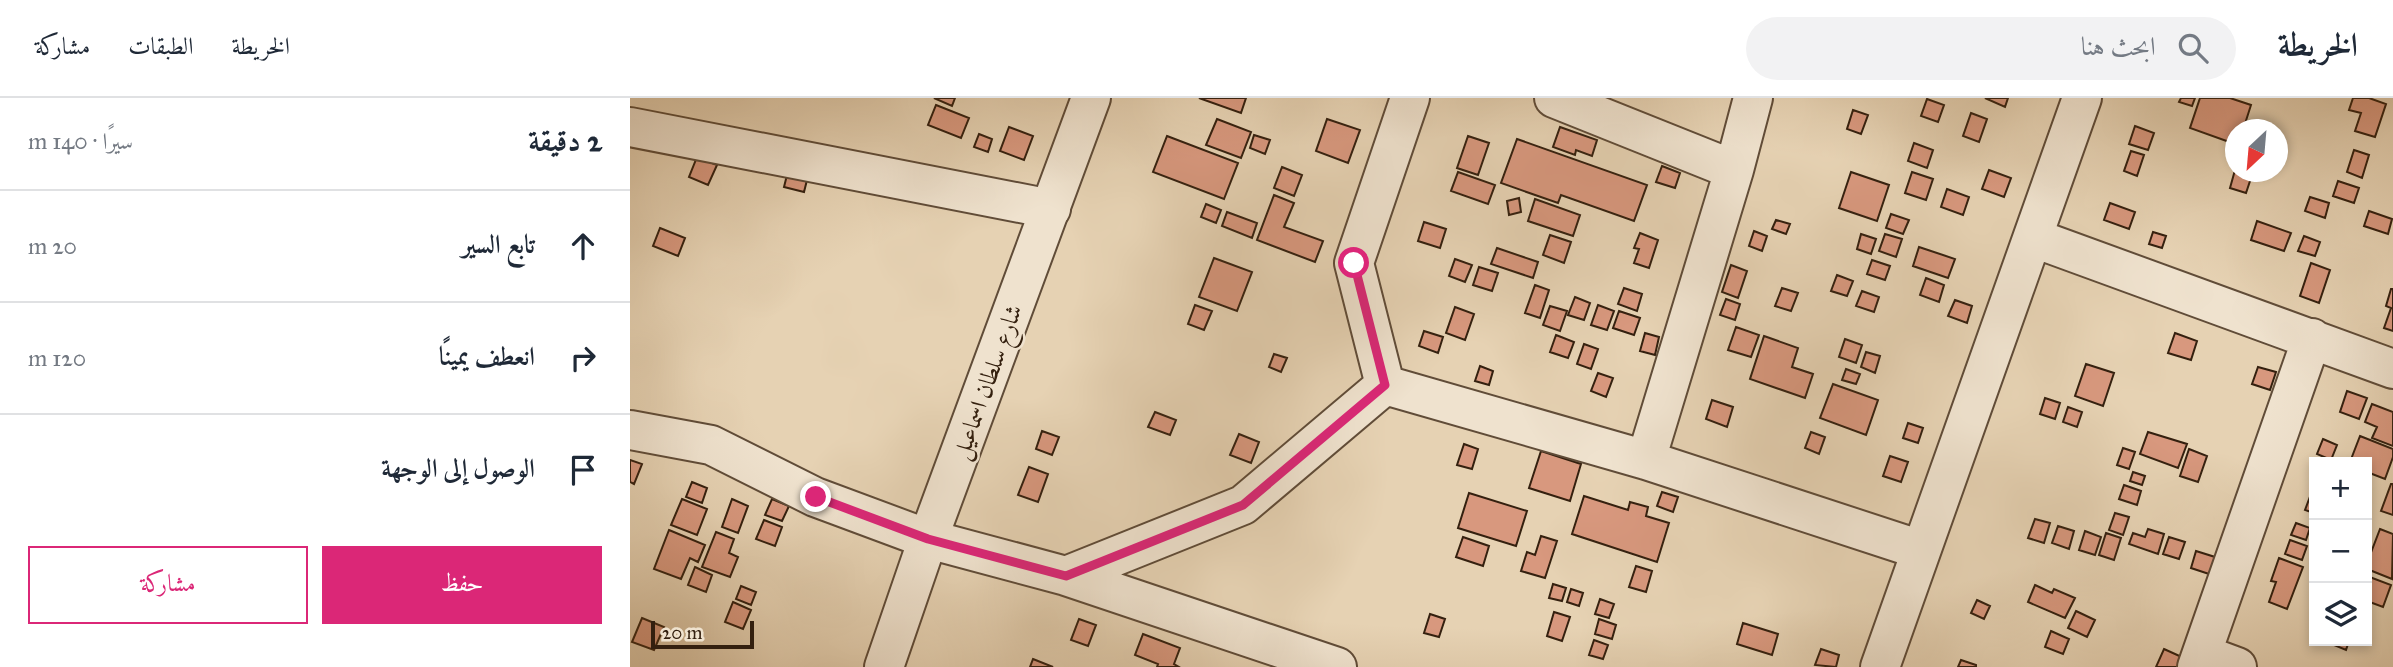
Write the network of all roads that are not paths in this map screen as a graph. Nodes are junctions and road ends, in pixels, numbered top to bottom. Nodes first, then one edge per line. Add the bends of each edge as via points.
1 (634, 98) edge
2 (1091, 98) edge
3 (1410, 98) edge
4 (1555, 98) edge
5 (1753, 98) edge
6 (2082, 98) edge
7 (630, 106) edge
8 (630, 127) edge
9 (1734, 170) junction
10 (1051, 209) junction
11 (2034, 238) junction
12 (2312, 338) junction
13 (2393, 369) edge
14 (1385, 385) junction
15 (630, 430) edge
16 (1646, 460) junction
17 (928, 539) junction
18 (1922, 550) junction
19 (1066, 576) junction
20 (2199, 660) edge
21 (884, 667) edge
22 (1338, 667) edge
23 (1880, 667) edge
24 (2236, 667) edge

1 - 7 street
2 - 10 street, شارع سلطان اسماعيل
3 - 14 street via 1354,263
4 - 9 street
5 - 9 street
6 - 11 street
8 - 10 street
9 - 16 street
10 - 17 street, شارع سلطان اسماعيل
11 - 12 street
11 - 18 street
12 - 13 street
12 - 20 street
14 - 16 street
14 - 19 street via 1243,505
15 - 17 street via 711,445 816,497
16 - 18 street
17 - 19 street
17 - 21 street, شارع سلطان اسماعيل
18 - 23 street
19 - 22 street
20 - 24 street

